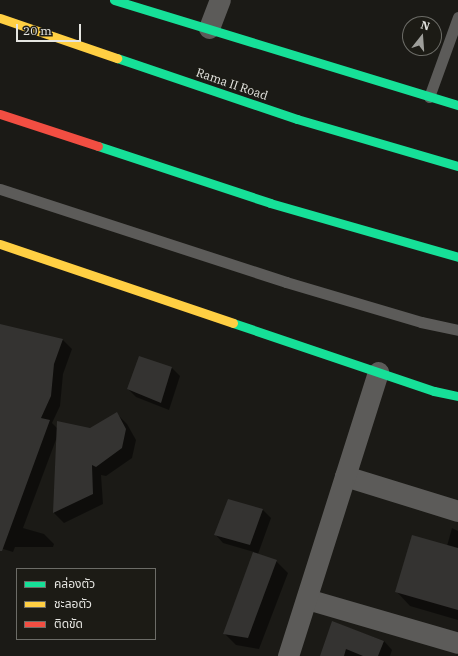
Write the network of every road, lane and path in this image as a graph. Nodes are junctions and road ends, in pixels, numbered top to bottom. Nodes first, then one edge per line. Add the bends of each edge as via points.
1 (114, 0) edge
2 (220, 0) edge
3 (458, 17) edge
4 (0, 18) edge
5 (209, 28) junction
6 (429, 97) junction
7 (458, 105) edge
8 (0, 114) edge
9 (458, 166) edge
10 (0, 189) edge
11 (0, 244) edge
12 (458, 257) edge
13 (458, 330) edge
14 (378, 372) junction
15 (458, 396) edge
16 (345, 476) junction
17 (458, 511) edge
18 (307, 599) junction
19 (458, 643) edge
20 (288, 656) edge

1 - 5 main road
2 - 5 street
3 - 6 lane
4 - 9 main road, Rama II Road via 297,119
5 - 6 main road
6 - 7 main road
8 - 12 main road via 270,203
10 - 13 lane via 286,282 421,322
11 - 14 main road
14 - 15 main road via 434,391
14 - 16 street
16 - 17 street
16 - 18 street
18 - 19 street
18 - 20 street

